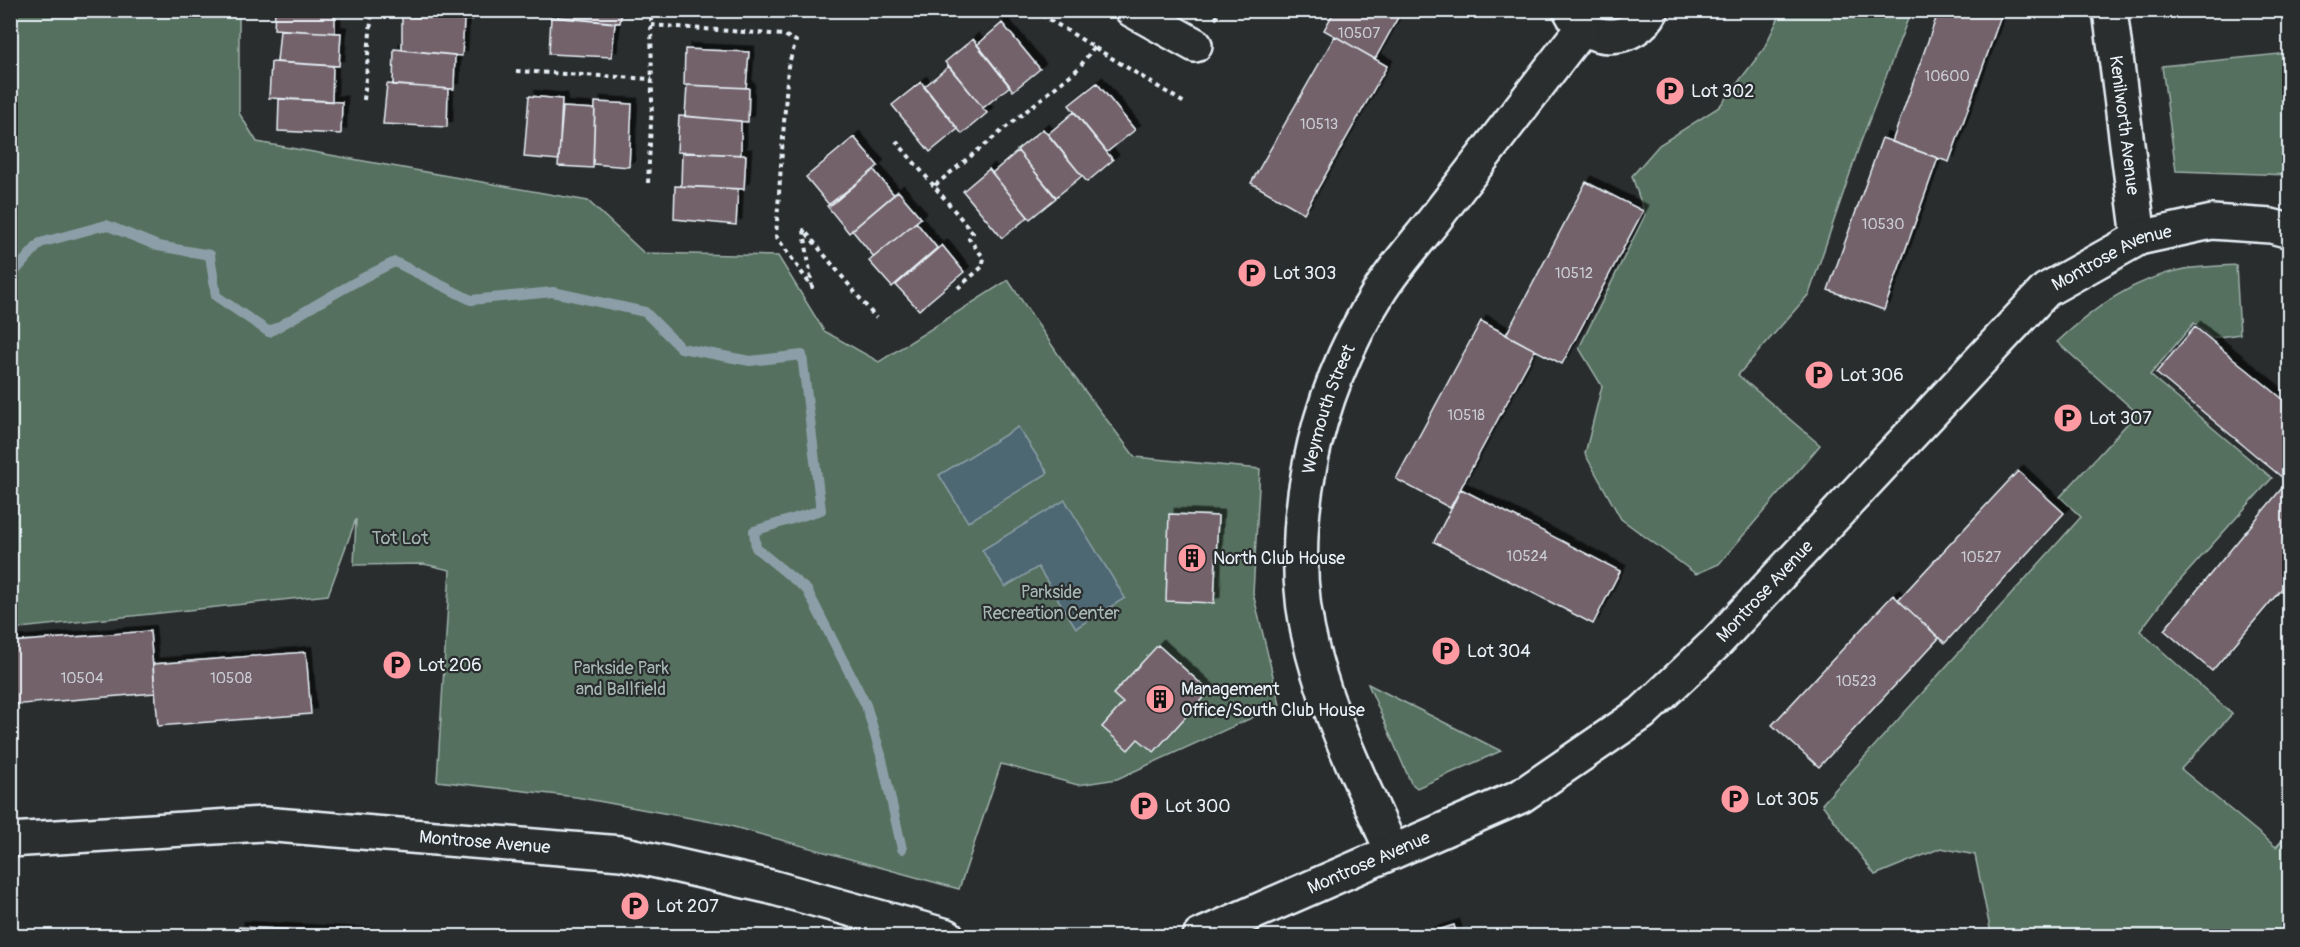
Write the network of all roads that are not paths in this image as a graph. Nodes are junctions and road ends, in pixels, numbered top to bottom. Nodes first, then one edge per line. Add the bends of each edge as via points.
1 (1132, 10) edge
2 (1652, 10) edge
3 (2110, 10) edge
4 (1577, 19) edge
5 (1194, 45) dead end
6 (2289, 231) edge
7 (2139, 238) junction
8 (10, 840) edge
9 (1392, 851) junction
10 (947, 936) edge
11 (1200, 936) edge

1 - 5 street
2 - 4 street, Weymouth Street via 1637,29 1610,37
3 - 7 street, Kenilworth Avenue
4 - 9 street, Weymouth Street via 1379,292 1348,350 1317,432 1302,507 1300,562 1312,651 1338,730
6 - 7 street, Montrose Avenue via 2212,222
7 - 9 street, Montrose Avenue via 2046,290 1715,644 1642,712 1521,796
8 - 10 street, Montrose Avenue via 263,824 610,852 771,887
9 - 11 street, Montrose Avenue

